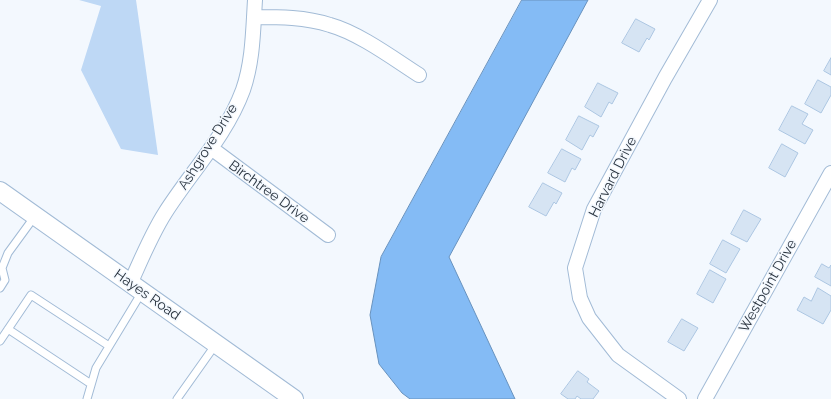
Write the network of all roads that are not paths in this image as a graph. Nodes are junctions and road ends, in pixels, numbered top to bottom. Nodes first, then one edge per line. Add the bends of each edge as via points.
1 (255, 0) edge
2 (710, 0) edge
3 (254, 18) junction
4 (419, 75) dead end
5 (211, 148) junction
6 (831, 173) edge
7 (0, 191) edge
8 (35, 216) junction
9 (328, 235) dead end
10 (1, 268) edge
11 (0, 288) edge
12 (136, 288) junction
13 (8, 329) junction
14 (0, 341) edge
15 (216, 344) junction
16 (109, 346) junction
17 (91, 384) junction
18 (87, 399) edge
19 (176, 399) edge
20 (294, 399) edge
21 (679, 399) edge
22 (705, 399) edge

1 - 3 street, Ashgrove Drive
2 - 21 street, Harvard Drive via 594,209 575,268 580,298 590,318 618,355
3 - 4 street via 297,18 331,25 359,38
3 - 5 street, Ashgrove Drive via 252,54 243,90
5 - 9 street, Birchtree Drive
5 - 12 street, Ashgrove Drive via 165,213 147,245
6 - 22 street, Westpoint Drive
7 - 8 street, Hayes Road
8 - 10 lane
8 - 12 street, Hayes Road
10 - 11 lane via 5,280
12 - 15 street, Hayes Road
12 - 16 lane
13 - 14 lane
13 - 16 lane via 31,295
13 - 17 lane
15 - 19 lane
15 - 20 street, Hayes Road
16 - 17 lane via 96,368
17 - 18 lane

